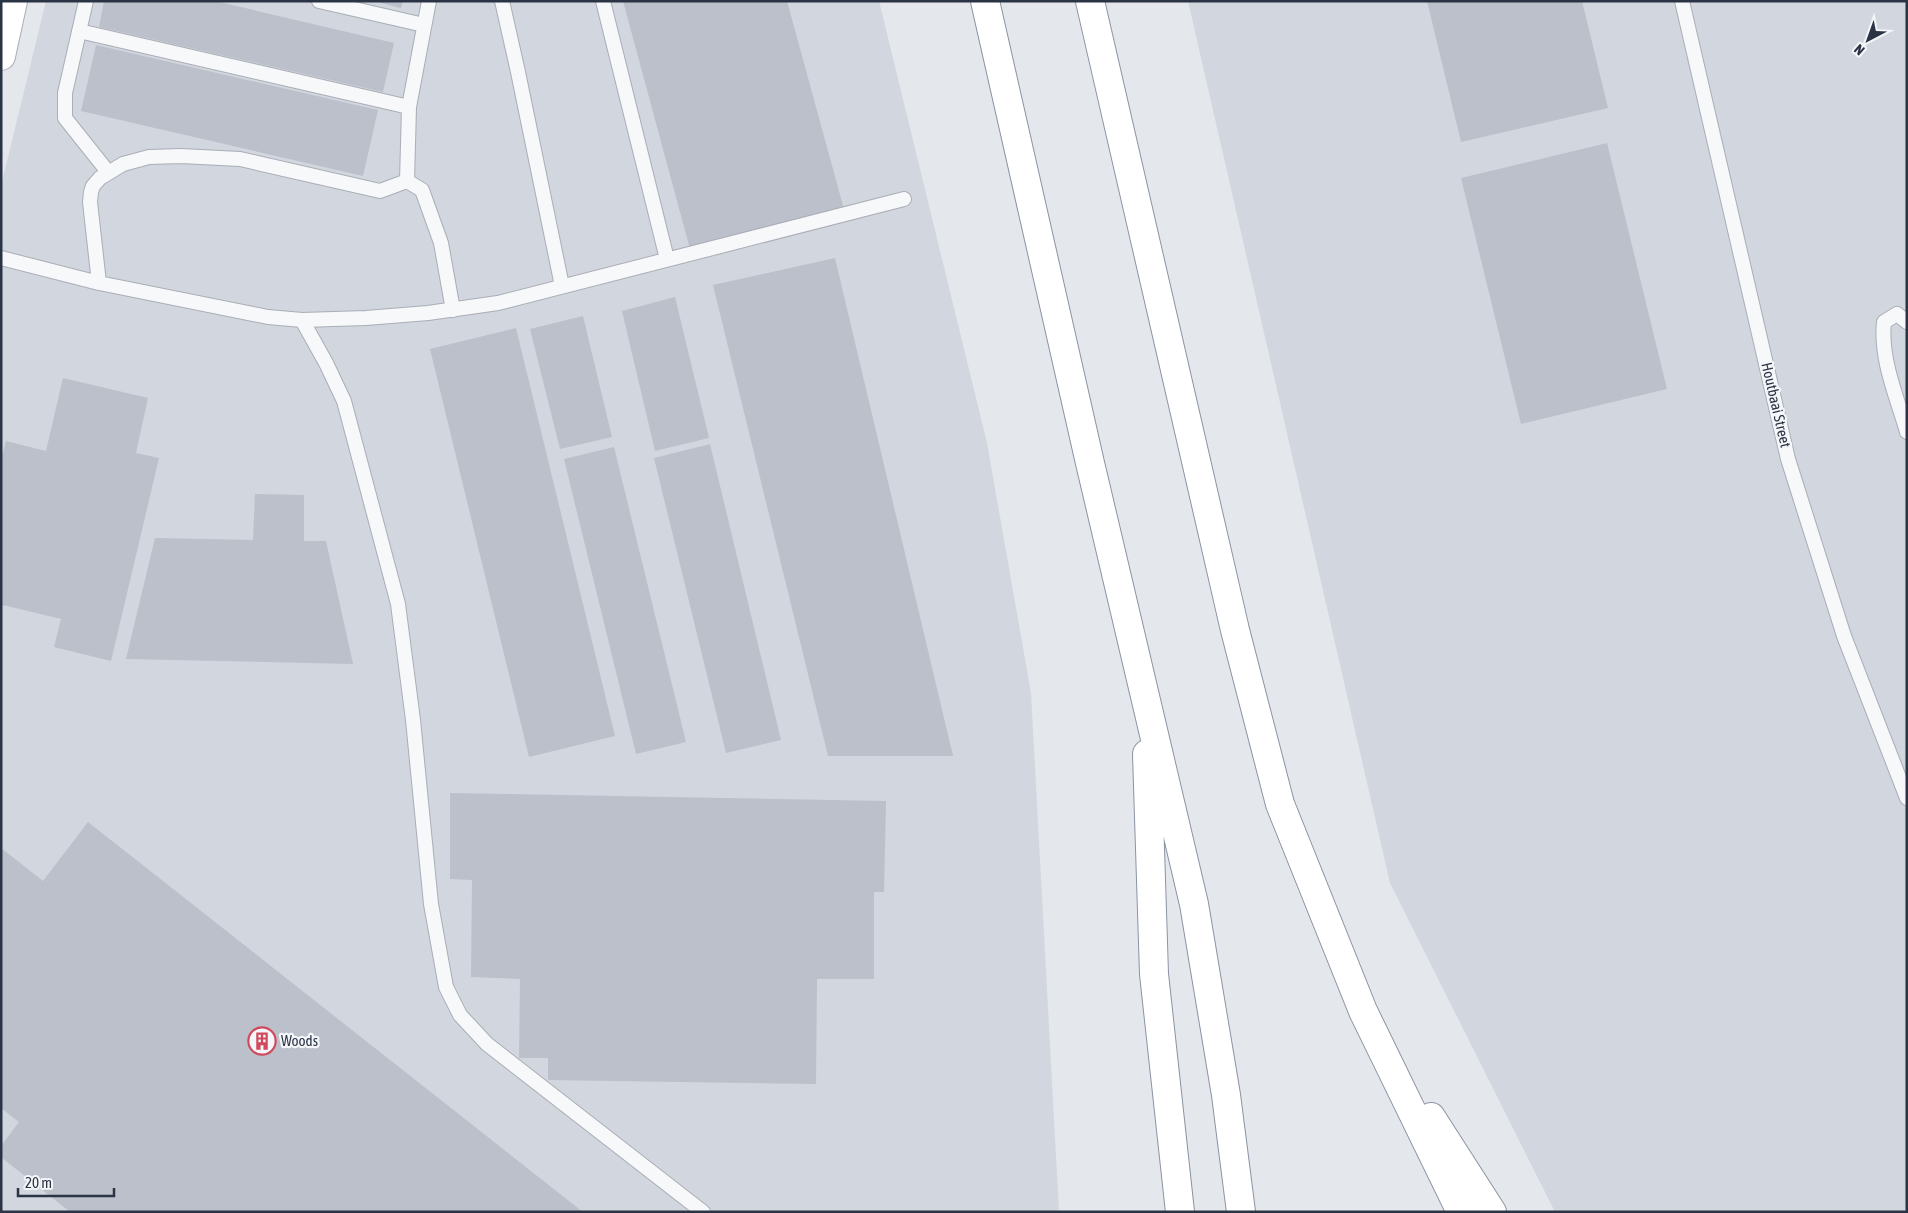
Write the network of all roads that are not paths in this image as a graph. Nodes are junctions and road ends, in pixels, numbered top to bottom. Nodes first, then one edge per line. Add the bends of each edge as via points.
1 (13, 1) edge
2 (86, 1) edge
3 (319, 1) edge
4 (428, 1) edge
5 (502, 1) edge
6 (602, 1) edge
7 (985, 1) edge
8 (1090, 1) edge
9 (1682, 1) edge
10 (424, 24) junction
11 (79, 31) junction
12 (1, 56) edge
13 (408, 107) junction
14 (108, 172) junction
15 (407, 181) junction
16 (904, 199) dead end
17 (1, 258) edge
18 (667, 259) junction
19 (99, 283) junction
20 (562, 286) junction
21 (453, 310) junction
22 (302, 320) junction
23 (1907, 322) edge
24 (1907, 432) edge
25 (1145, 690) junction
26 (1900, 765) edge
27 (1907, 798) edge
28 (1363, 1011) junction
29 (703, 1212) edge
30 (1180, 1212) edge
31 (1241, 1212) edge
32 (1460, 1212) edge
33 (1492, 1212) edge

1 - 12 main road
2 - 11 lane
3 - 10 lane
4 - 10 lane
5 - 20 lane
6 - 18 lane
7 - 25 main road
8 - 28 main road via 1235,630 1280,804
9 - 26 lane, Houtbaai Street via 1788,459 1844,636
10 - 13 lane
11 - 13 lane
11 - 14 lane via 64,92 65,118
13 - 15 lane
14 - 15 lane via 149,157 181,156 240,160 380,191
14 - 19 lane via 93,186 90,202
15 - 21 lane via 422,190 429,206 441,244
16 - 18 lane
17 - 19 lane
18 - 20 lane
19 - 22 lane via 268,317
20 - 21 lane via 498,303
21 - 22 lane
22 - 29 lane via 344,401 398,604 431,904 446,987 460,1015 487,1044
23 - 24 lane via 1897,314 1890,317 1884,322 1882,334 1885,357
25 - 30 main road via 1154,974
25 - 31 main road via 1194,904 1226,1095
26 - 27 lane, Houtbaai Street
28 - 32 main road
28 - 33 main road

